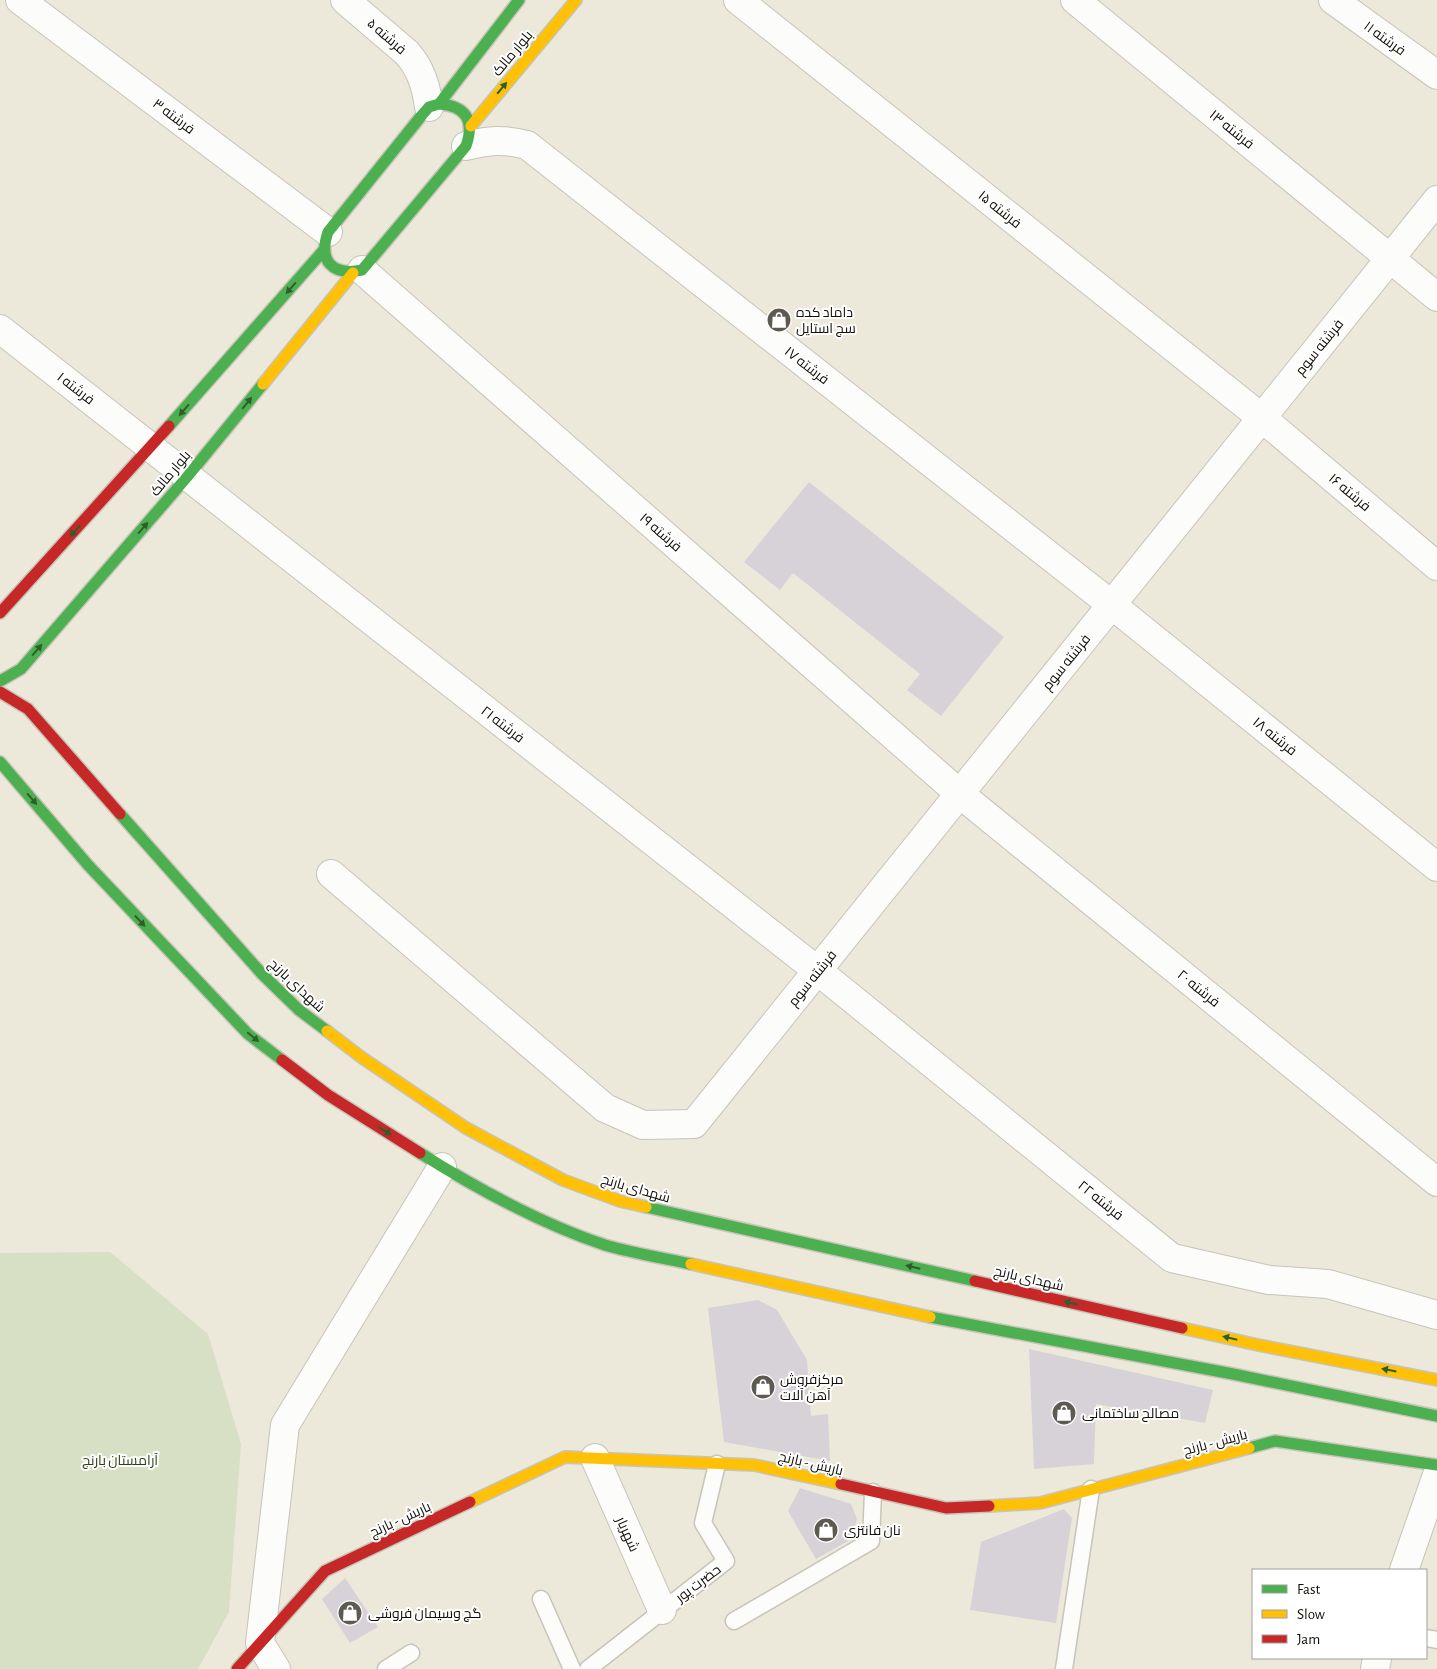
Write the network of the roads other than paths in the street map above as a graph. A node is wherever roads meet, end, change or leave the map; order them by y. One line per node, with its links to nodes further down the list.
1 (20, 0): 12 (street, فرشته ۳)
2 (345, 0): 9 (street, فرشته ۵)
3 (519, 0): 9 (main road, بلوار مالک)
4 (576, 0): 10 (main road, بلوار مالک, one-way to 4)
5 (738, 0): 17 (street, ۱۵ فرشته)
6 (1075, 0): 13 (street, ۱۳ فرشته)
7 (1332, 0): 8 (street, ۱۱ فرشته)
8 (1437, 75)
9 (434, 106): 10 (main road); 12 (main road, بلوار مالک)
10 (469, 136): 14 (main road, بلوار مالک); 21 (street, ۱۷ فرشته)
11 (1437, 200): 13 (street, فرشته سوم)
12 (326, 242): 14 (main road); 18 (main road, one-way to 18)
13 (1390, 259): 15 (street, ۱۳ فرشته); 17 (street, فرشته سوم)
14 (358, 271): 19 (main road, بلوار مالک, one-way to 14); 26 (street, ۱۹ فرشته)
15 (1437, 297)
16 (0, 329): 18 (street, فرشته ۱)
17 (1262, 418): 20 (street, ۱۶ فرشته); 21 (street, فرشته سوم)
18 (151, 447): 19 (street, فرشته ۱); 22 (main road, one-way to 22)
19 (187, 477): 23 (main road, بلوار مالک, one-way to 19); 29 (street, ۲۱ فرشته)
20 (1437, 566)
21 (1112, 605): 26 (street, فرشته سوم); 27 (street, ۱۸ فرشته)
22 (0, 613)
23 (0, 681)
24 (0, 692): 33 (main road, شهدای بارنج, one-way to 24)
25 (0, 762): 30 (main road, one-way to 30)
26 (960, 794): 29 (street, فرشته سوم); 31 (street, ۲۰ فرشته)
27 (1437, 868)
28 (331, 874): 29 (street, فرشته سوم)
29 (818, 970): 32 (street, ۲۲ فرشته)
30 (442, 1167): 34 (main road); 45 (street)
31 (1437, 1182)
32 (1437, 1315)
33 (1437, 1380)
34 (1437, 1416)
35 (595, 1458): 36 (main road, باریش - بارنج); 43 (street, شهریار); 45 (main road, باریش - بارنج)
36 (717, 1464): 40 (main road, باریش - بارنج); 43 (lane, حضرت پور)
37 (1437, 1465): 39 (main road, باریش - بارنج)
38 (1437, 1475): 41 (street)
39 (1091, 1489): 40 (main road, باریش - بارنج); 52 (lane)
40 (872, 1492): 44 (lane)
41 (1404, 1569)
42 (541, 1600): 50 (lane)
43 (662, 1610): 51 (lane, حضرت پور)
44 (734, 1621)
45 (260, 1643): 47 (main road, باریش - بارنج); 48 (street)
46 (411, 1653): 49 (lane)
47 (237, 1669)
48 (276, 1669)
49 (386, 1669)
50 (572, 1669)
51 (588, 1669)
52 (1064, 1669)

